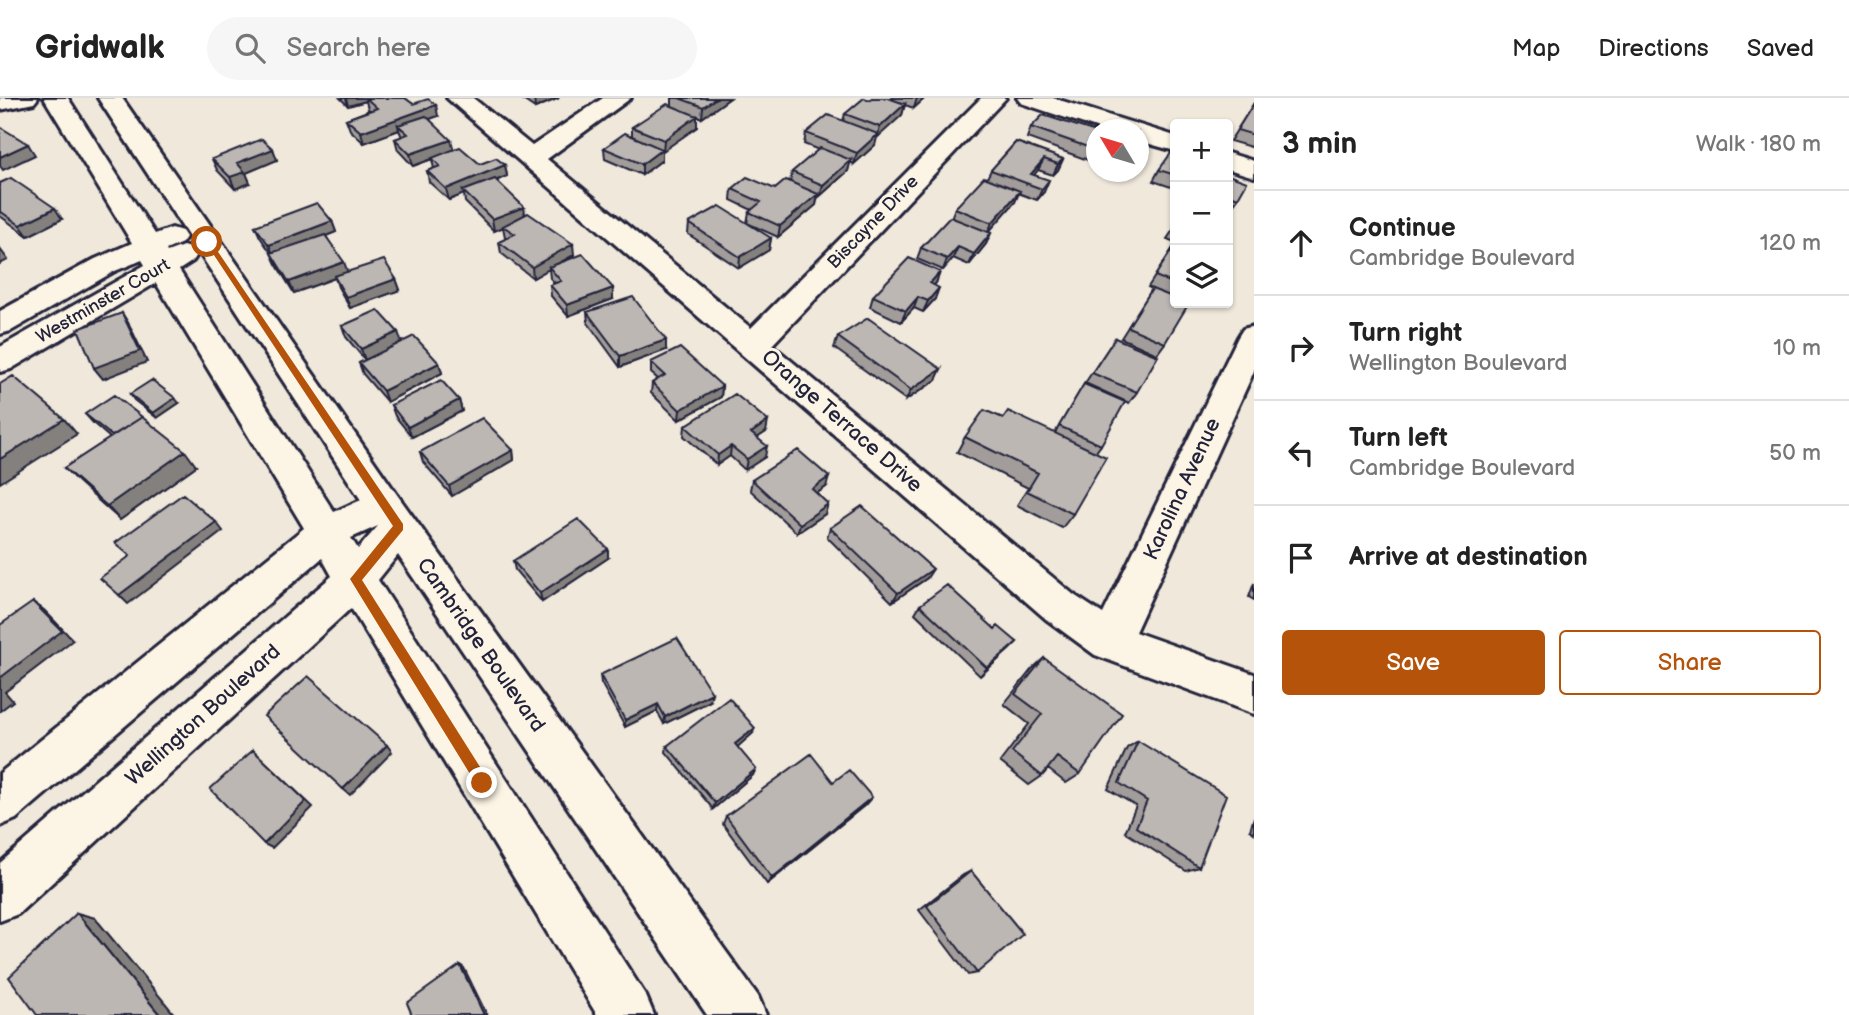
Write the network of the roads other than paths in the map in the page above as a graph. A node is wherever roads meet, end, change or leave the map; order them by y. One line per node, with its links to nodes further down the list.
1 (26, 98): 8 (street)
2 (56, 98): 16 (street)
3 (110, 98): 15 (street, Cambridge Boulevard)
4 (460, 98): 12 (street, Orange Terrace Drive)
5 (619, 98): 12 (street)
6 (993, 98): 19 (street, Biscayne Drive)
7 (1029, 98): 9 (street)
8 (0, 103)
9 (1094, 119)
10 (1149, 136): 11 (street)
11 (1170, 142)
12 (530, 159): 19 (street, Orange Terrace Drive)
13 (1233, 163): 14 (street)
14 (1254, 169)
15 (202, 234): 16 (street, Westminster Court); 21 (street, Cambridge Boulevard)
16 (155, 256): 17 (street, Westminster Court); 20 (street, Westminster Court); 22 (street)
17 (0, 324)
18 (1254, 337): 24 (street, Karolina Avenue)
19 (753, 345): 24 (street, Orange Terrace Drive)
20 (0, 361)
21 (392, 516): 22 (street); 23 (street, Wellington Boulevard); 29 (street, Cambridge Boulevard)
22 (326, 532): 23 (street); 26 (street)
23 (356, 579): 27 (street, Wellington Boulevard); 28 (street)
24 (1110, 642): 25 (street, Orange Terrace Drive)
25 (1254, 694)
26 (0, 803)
27 (0, 896)
28 (627, 1015)
29 (739, 1015)

